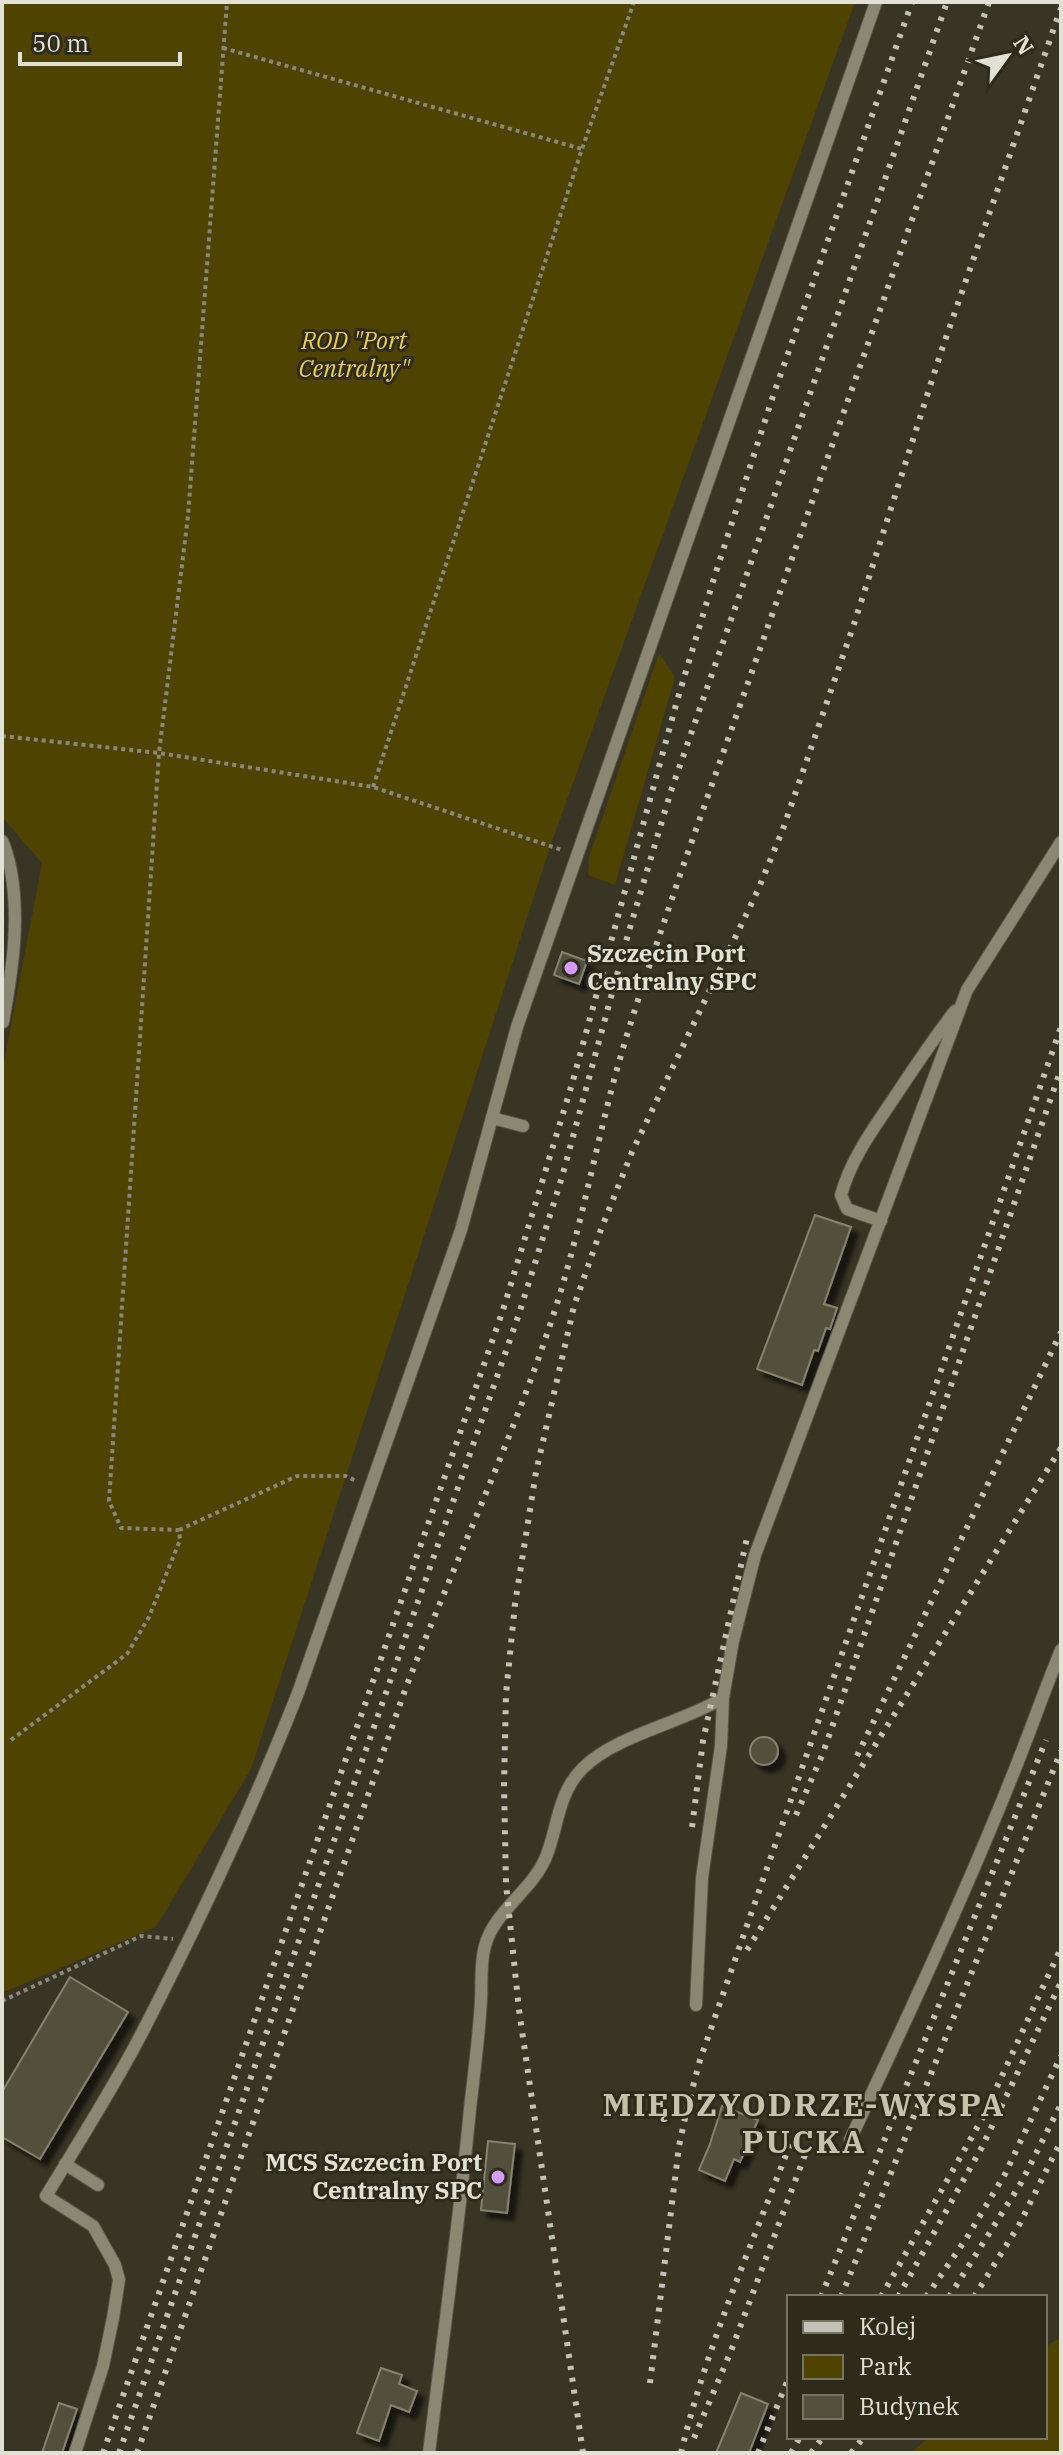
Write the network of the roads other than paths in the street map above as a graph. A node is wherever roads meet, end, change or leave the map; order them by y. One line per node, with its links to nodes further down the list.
1 (876, 2): 6 (lane)
2 (2, 841): 5 (lane)
3 (1061, 842): 4 (lane)
4 (963, 1002): 8 (lane); 8 (lane)
5 (3, 1022)
6 (492, 1118): 7 (lane); 13 (lane)
7 (523, 1126)
8 (881, 1221): 10 (lane)
9 (1061, 1650): 12 (lane)
10 (723, 1698): 11 (lane); 16 (lane)
11 (696, 2005)
12 (850, 2140)
13 (65, 2164): 14 (lane); 15 (lane)
14 (98, 2185)
15 (75, 2453)
16 (429, 2453)

